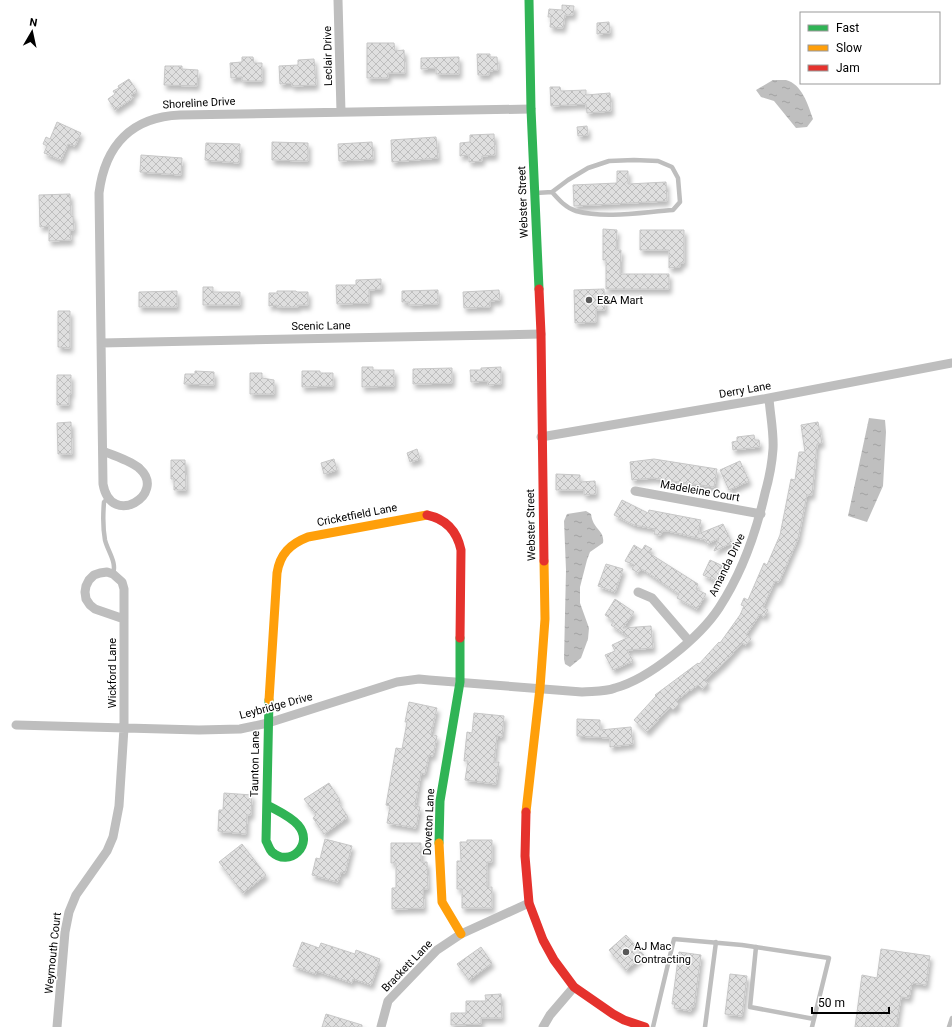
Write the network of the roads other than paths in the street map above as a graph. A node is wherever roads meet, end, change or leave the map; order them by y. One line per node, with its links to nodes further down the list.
1 (338, 0): 4 (street, Leclair Drive)
2 (529, 0): 3 (main road, Webster Street)
3 (531, 109): 4 (street, Shoreline Drive); 6 (main road, Webster Street)
4 (341, 112): 8 (street, Shoreline Drive)
5 (552, 192): 5 (lane); 6 (lane)
6 (535, 193): 7 (main road, Webster Street)
7 (541, 334): 8 (street, Scenic Lane); 11 (main road, Webster Street)
8 (101, 343): 12 (street, Shoreline Drive)
9 (952, 363): 10 (street, Derry Lane)
10 (769, 398): 11 (street, Derry Lane); 15 (street, Amanda Drive)
11 (541, 437): 21 (main road, Webster Street)
12 (103, 451): 14 (street, Shoreline Drive); 14 (street)
13 (635, 491): 15 (street, Madeleine Court)
14 (108, 498): 16 (lane)
15 (760, 514): 19 (street, Amanda Drive)
16 (113, 574): 18 (street, Wickford Lane); 18 (street)
17 (638, 592): 19 (street)
18 (124, 619): 24 (street, Wickford Lane)
19 (689, 641): 21 (street, Amanda Drive)
20 (460, 682): 21 (street, Leybridge Drive); 22 (street, Leybridge Drive); 22 (main road, Cricketfield Lane); 27 (main road, Doveton Lane)
21 (540, 688): 26 (main road, Webster Street)
22 (268, 723): 24 (street, Leybridge Drive); 25 (main road, Taunton Lane)
23 (16, 725): 24 (street, Leybridge Drive)
24 (124, 728): 33 (street, Weymouth Court)
25 (267, 805): 25 (main road, Taunton Lane)
26 (530, 903): 27 (street, Brackett Lane); 30 (main road, Webster Street)
27 (461, 934): 34 (street, Brackett Lane)
28 (716, 942): 29 (lane); 37 (lane); 38 (lane)
29 (756, 947): 32 (lane); 32 (lane)
30 (574, 987): 35 (street); 36 (main road, Webster Street)
31 (952, 1018): 40 (lane)
32 (814, 1019): 39 (lane)
33 (57, 1027)
34 (381, 1027)
35 (543, 1027)
36 (645, 1027)
37 (653, 1027)
38 (705, 1027)
39 (812, 1027)
40 (949, 1027)

